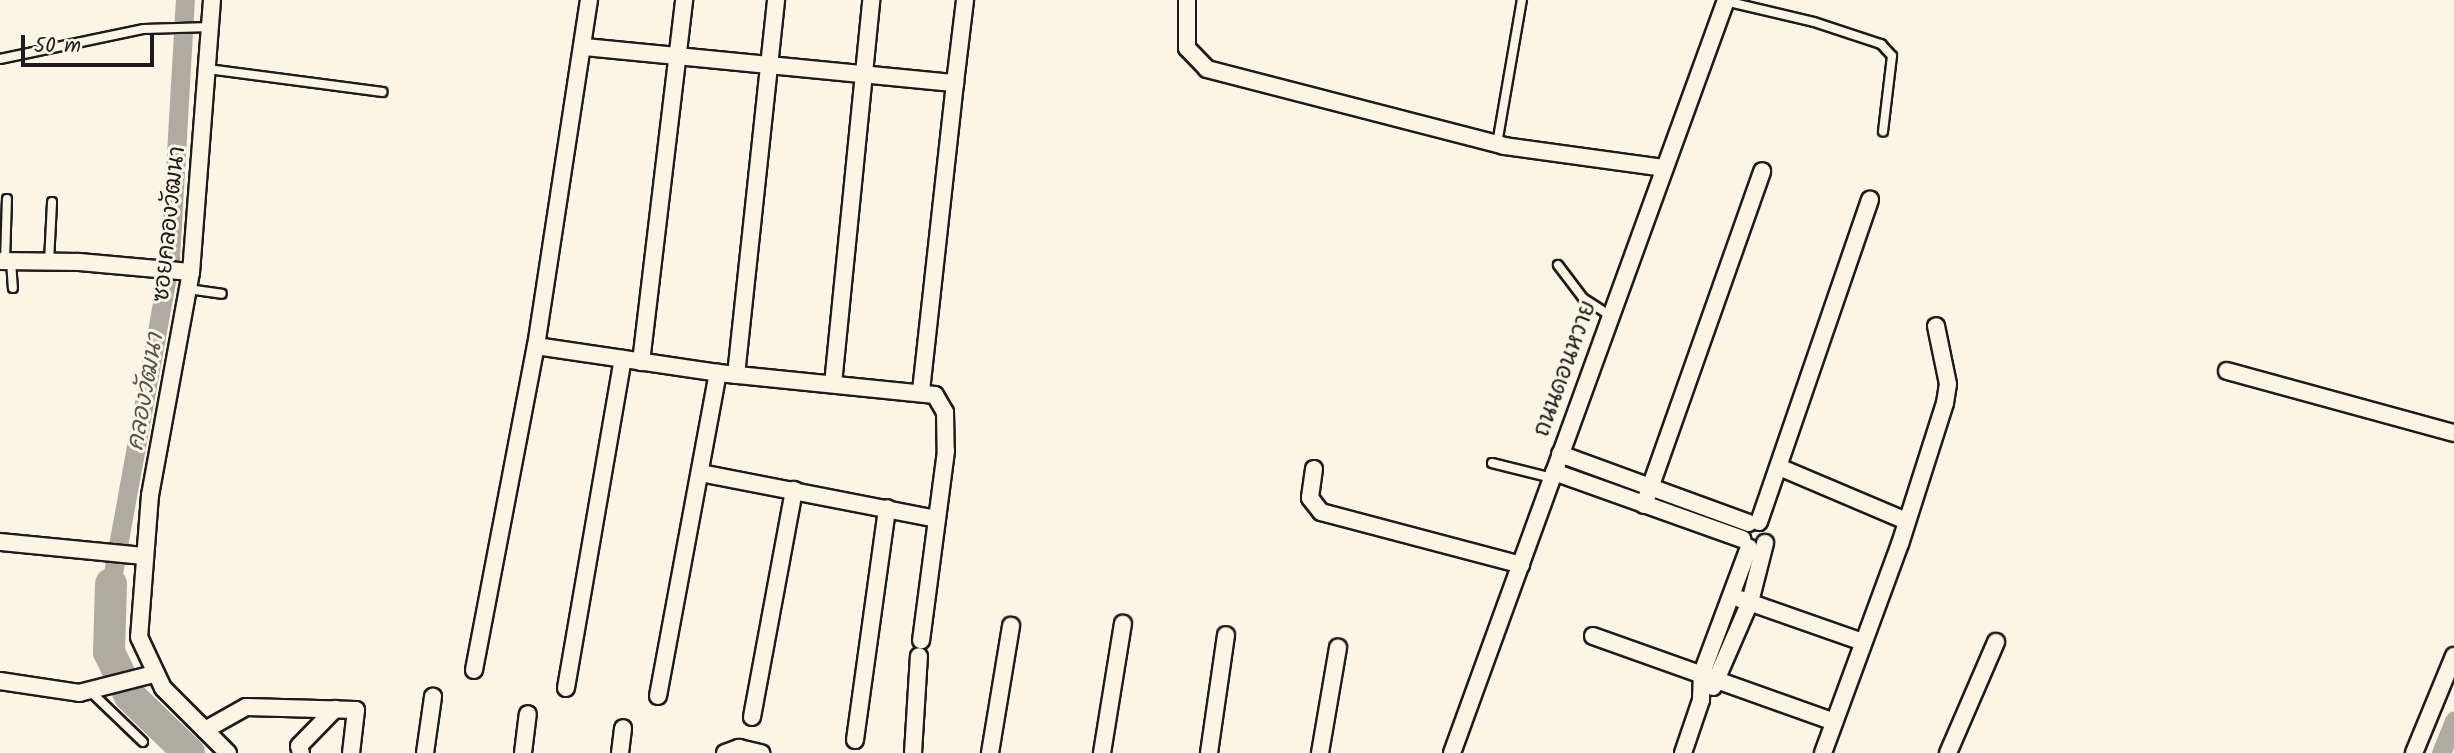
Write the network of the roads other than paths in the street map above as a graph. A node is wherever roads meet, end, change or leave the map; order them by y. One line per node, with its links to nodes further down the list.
1 (212, 0): 11 (street, ซอยคลองวัฒนา)
2 (589, 0): 12 (street)
3 (684, 0): 13 (street)
4 (776, 0): 15 (street)
5 (872, 0): 17 (street)
6 (965, 0): 18 (street)
7 (1187, 0): 21 (street)
8 (1522, 0): 21 (lane)
9 (1726, 0): 10 (lane); 22 (street, ถนนดอนหวาย)
10 (1762, 5): 20 (lane)
11 (204, 26): 14 (lane); 16 (street, ซอยคลองวัฒนา)
12 (585, 47): 13 (street); 35 (street)
13 (678, 55): 15 (street); 37 (street)
14 (0, 60)
15 (771, 66): 17 (street); 40 (street)
16 (208, 69): 19 (lane); 30 (street, ซอยคลองวัฒนา)
17 (863, 74): 18 (street); 41 (street)
18 (955, 83): 42 (street)
19 (382, 92)
20 (1883, 131)
21 (1497, 144): 22 (street)
22 (1664, 168): 33 (street, ถนนดอนหวาย)
23 (1762, 171): 50 (street)
24 (7, 199): 27 (lane)
25 (1870, 200): 46 (street)
26 (52, 202): 28 (lane)
27 (6, 261): 28 (street); 31 (lane)
28 (49, 262): 30 (street)
29 (1559, 265): 33 (lane)
30 (186, 277): 32 (lane); 59 (street, ซอยคลองวัฒนา)
31 (13, 288)
32 (222, 294)
33 (1609, 315): 44 (street, ถนนดอนหวาย)
34 (1936, 326): 55 (street)
35 (536, 346): 36 (street); 71 (street)
36 (622, 359): 37 (street); 76 (street)
37 (640, 362): 39 (street)
38 (2227, 371): 43 (street)
39 (718, 373): 40 (street); 48 (street)
40 (736, 374): 41 (street)
41 (832, 384): 42 (street)
42 (921, 391): 54 (street)
43 (2454, 433)
44 (1560, 454): 49 (street, ถนนดอนหวาย); 50 (street)
45 (1492, 463): 49 (lane)
46 (1779, 467): 55 (street); 56 (street)
47 (1314, 469): 60 (street)
48 (700, 473): 51 (street); 78 (street)
49 (1553, 475): 52 (street); 60 (street, ถนนดอนหวาย)
50 (1651, 487): 52 (street); 56 (street)
51 (794, 490): 53 (street); 83 (street)
52 (1644, 505): 58 (street)
53 (887, 509): 54 (street); 87 (street)
54 (937, 519): 97 (street)
55 (1906, 521): 67 (street)
56 (1754, 522): 58 (street); 58 (street)
57 (0, 542): 59 (street)
58 (1752, 543): 61 (street); 62 (street)
59 (137, 555): 73 (street, ซอยคลองวัฒนา)
60 (1521, 565): 102 (street, ถนนดอนหวาย)
61 (1732, 596): 62 (street); 72 (street)
62 (1750, 602): 67 (street); 74 (street)
63 (1123, 624): 99 (street)
64 (1011, 626): 98 (street)
65 (1226, 635): 100 (street)
66 (1593, 636): 72 (street)
67 (1863, 642): 84 (street)
68 (1996, 642): 105 (street)
69 (1338, 648): 101 (street)
70 (2454, 656): 106 (street)
71 (474, 670)
72 (1702, 673): 74 (street); 80 (street)
73 (148, 675): 77 (street); 86 (street, ซอยคลองวัฒนา)
74 (1719, 679): 80 (street); 84 (street)
75 (0, 681): 77 (street)
76 (566, 688)
77 (91, 692): 88 (lane)
78 (658, 696)
79 (433, 697): 92 (street)
80 (1701, 700): 103 (street)
81 (335, 709): 86 (street); 90 (street); 91 (street)
82 (528, 715): 93 (street)
83 (752, 718)
84 (1834, 722): 104 (street)
85 (623, 728): 94 (street)
86 (205, 730): 89 (street, ซอยคลองวัฒนา)
87 (855, 740)
88 (143, 743)
89 (228, 753)
90 (300, 753)
91 (351, 753)
92 (425, 753)
93 (523, 753)
94 (620, 753)
95 (725, 753): 96 (street)
96 (761, 753)
97 (913, 753)
98 (990, 753)
99 (1102, 753)
100 (1209, 753)
101 (1320, 753)
102 (1452, 753)
103 (1683, 753)
104 (1823, 753)
105 (1948, 753)
106 (2414, 753)

